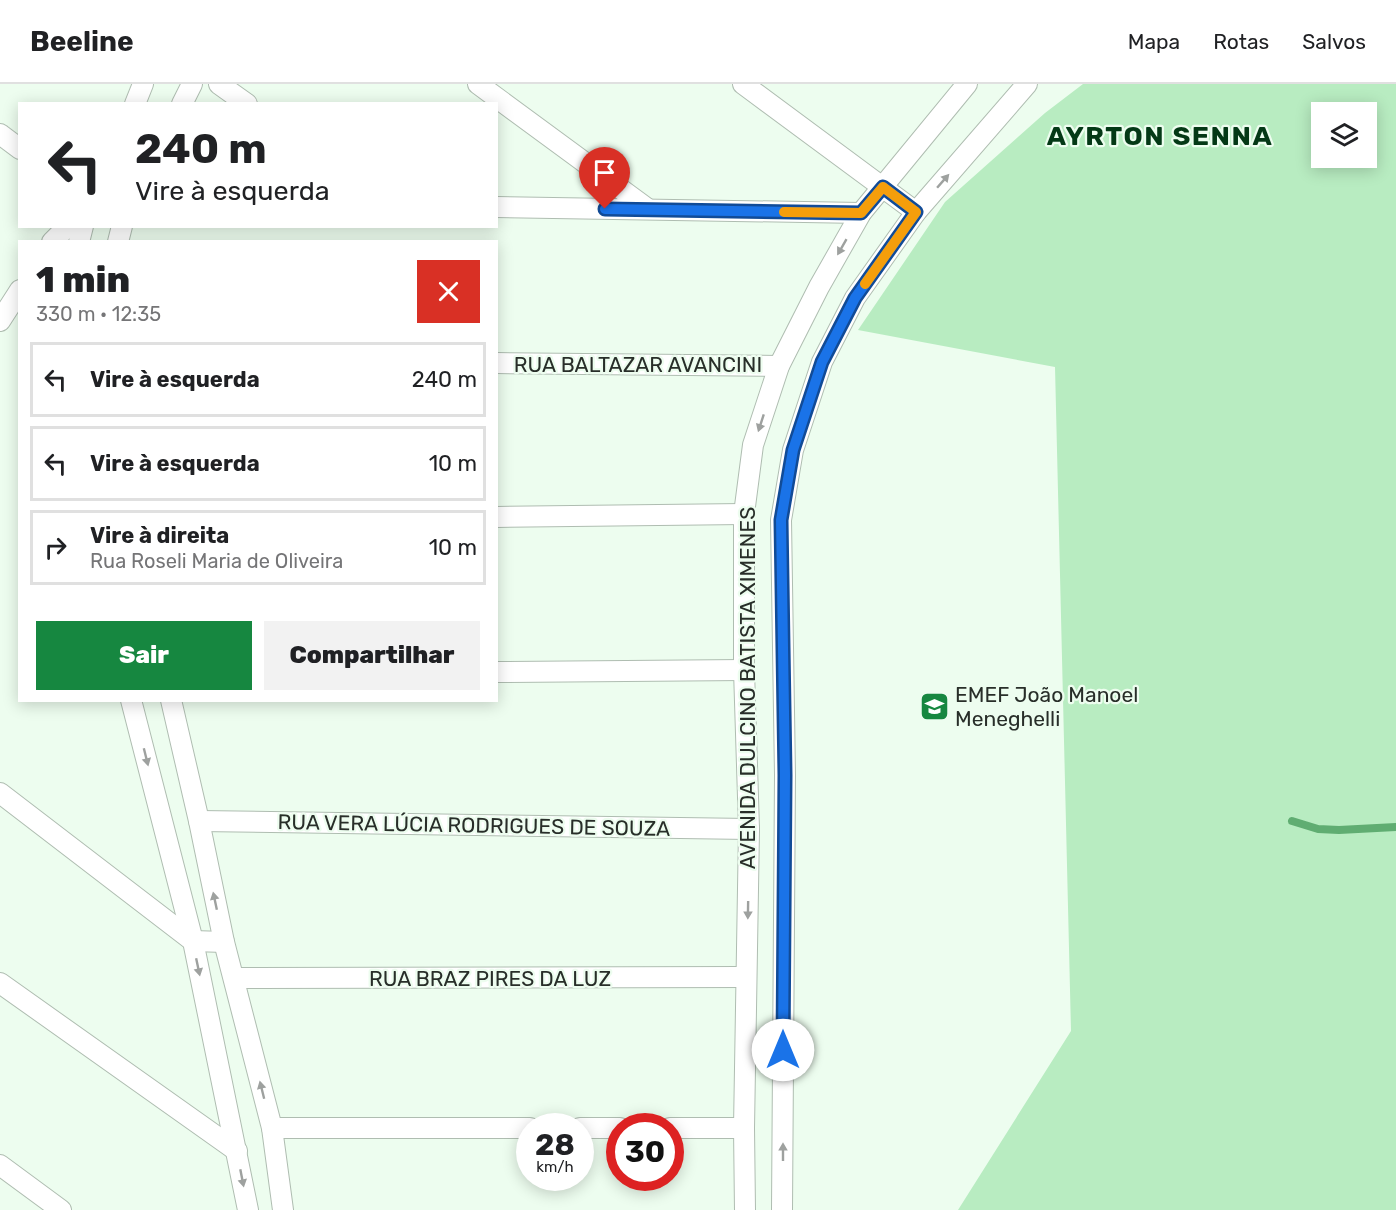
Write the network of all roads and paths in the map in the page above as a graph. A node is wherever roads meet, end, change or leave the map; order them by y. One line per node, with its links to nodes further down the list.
1 (143, 84): 8 (street)
2 (192, 84): 9 (street)
3 (219, 84): 10 (street)
4 (478, 84): 15 (street)
5 (743, 84): 13 (street)
6 (967, 84): 13 (street, AVENIDA DULCINO BATISTA XIMENES)
7 (1026, 84): 16 (street, AVENIDA DULCINO BATISTA XIMENES, one-way to 7)
8 (136, 102)
9 (183, 102)
10 (244, 102)
11 (0, 134): 12 (street)
12 (18, 147)
13 (883, 187): 16 (street); 17 (street, AVENIDA DULCINO BATISTA XIMENES)
14 (498, 207): 15 (street)
15 (648, 209): 17 (street)
16 (916, 212): 48 (street, AVENIDA DULCINO BATISTA XIMENES, one-way to 16)
17 (861, 213): 23 (street, AVENIDA DULCINO BATISTA XIMENES, one-way to 23)
18 (66, 228): 19 (street)
19 (54, 240)
20 (18, 294): 21 (street)
21 (0, 321)
22 (498, 363): 23 (street, RUA BALTAZAR AVANCINI)
23 (779, 366): 24 (street, AVENIDA DULCINO BATISTA XIMENES, one-way to 24)
24 (744, 514): 25 (street); 26 (street, AVENIDA DULCINO BATISTA XIMENES)
25 (498, 518)
26 (744, 670): 27 (street); 32 (street, AVENIDA DULCINO BATISTA XIMENES)
27 (498, 672)
28 (132, 702): 33 (street, one-way to 33)
29 (171, 702): 31 (street)
30 (0, 793): 33 (street)
31 (199, 821): 32 (street, RUA VERA LÚCIA RODRIGUES DE SOUZA); 34 (street, one-way to 31)
32 (749, 829): 35 (street, AVENIDA DULCINO BATISTA XIMENES, one-way to 35)
33 (193, 941): 34 (street); 42 (street, one-way to 42)
34 (224, 942): 36 (street)
35 (746, 977): 36 (street, RUA BRAZ PIRES DA LUZ); 41 (street, AVENIDA DULCINO BATISTA XIMENES)
36 (234, 978): 38 (street, one-way to 36)
37 (0, 983): 42 (street)
38 (272, 1128): 39 (street); 46 (street)
39 (516, 1128)
40 (684, 1128): 41 (street)
41 (744, 1128): 47 (street, AVENIDA DULCINO BATISTA XIMENES)
42 (237, 1151): 45 (street, one-way to 45)
43 (0, 1165): 44 (street)
44 (61, 1210)
45 (248, 1210)
46 (283, 1210)
47 (745, 1210)
48 (782, 1210)

